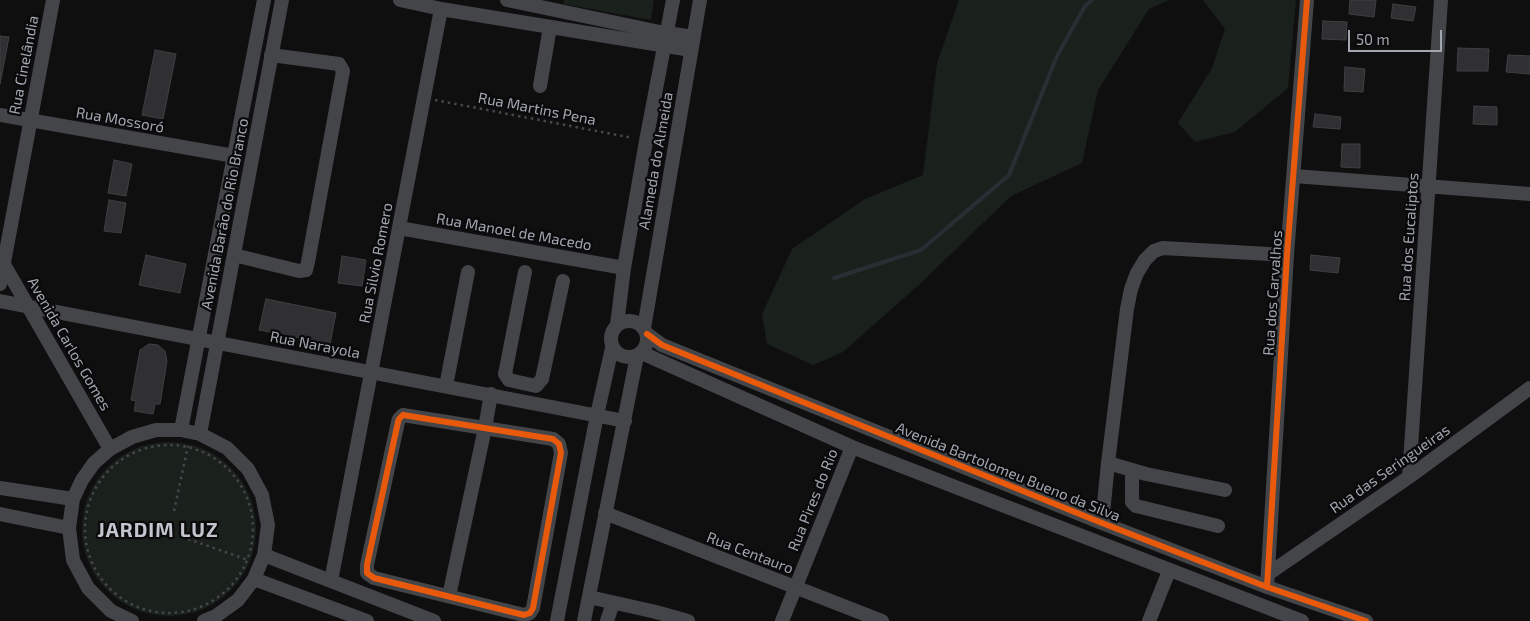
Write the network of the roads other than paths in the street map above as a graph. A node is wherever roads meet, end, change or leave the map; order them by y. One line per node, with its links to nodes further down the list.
1 (53, 0): 17 (street, Rua Cinelândia)
2 (264, 0): 18 (street, Avenida Barão do Rio Branco)
3 (282, 0): 14 (street, Avenida Barão do Rio Branco)
4 (400, 0): 10 (street)
5 (506, 0): 12 (street)
6 (673, 0): 12 (street, Alameda do Almeida)
7 (700, 0): 13 (street, Alameda do Almeida)
8 (1307, 0): 19 (street, Rua dos Carvalhos)
9 (1441, 0): 20 (street, Rua dos Eucaliptos)
10 (441, 10): 11 (street); 22 (street, Rua Silvio Romero)
11 (550, 27): 12 (street); 15 (street)
12 (666, 39): 13 (street); 26 (street, Alameda do Almeida)
13 (692, 43): 34 (street, Alameda do Almeida)
14 (271, 55): 23 (street, Avenida Barão do Rio Branco); 23 (street)
15 (540, 86)
16 (0, 115): 17 (street, Rua Mossoró)
17 (30, 121): 18 (street, Rua Mossoró); 25 (street, Rua Cinelândia)
18 (234, 156): 35 (street, Avenida Barão do Rio Branco)
19 (1294, 176): 20 (street); 24 (street, Rua dos Carvalhos)
20 (1428, 186): 21 (street); 54 (street, Rua dos Eucaliptos)
21 (1530, 194)
22 (399, 228): 26 (street, Rua Manoel de Macedo); 39 (street, Rua Silvio Romero)
23 (234, 255): 36 (street, Avenida Barão do Rio Branco)
24 (1287, 255): 52 (street); 67 (street, Rua dos Carvalhos)
25 (2, 260): 30 (street, Rua Cinelândia); 32 (street, Avenida Carlos Gomes)
26 (624, 268): 33 (street, Alameda do Almeida)
27 (468, 272): 41 (street)
28 (525, 272): 40 (street)
29 (563, 281): 40 (street)
30 (0, 284)
31 (0, 301): 32 (street, Rua Narayola)
32 (29, 306): 35 (street, Rua Narayola); 51 (street, Avenida Carlos Gomes)
33 (617, 325): 34 (street); 37 (street)
34 (646, 331): 38 (street); 60 (street, Avenida Bartolomeu Bueno da Silva)
35 (198, 340): 36 (street, Rua Narayola); 48 (street, Avenida Barão do Rio Branco)
36 (217, 343): 39 (street, Rua Narayola); 49 (street, Avenida Barão do Rio Branco)
37 (612, 348): 38 (street); 45 (street)
38 (639, 355): 46 (street); 50 (street)
39 (371, 372): 41 (street, Rua Narayola); 66 (street, Rua Silvio Romero)
40 (522, 383): 44 (street)
41 (446, 386): 43 (street, Rua Narayola)
42 (1530, 388): 54 (street, Rua das Seringueiras)
43 (491, 394): 44 (street, Rua Narayola); 47 (street)
44 (519, 400): 45 (street, Rua Narayola)
45 (597, 415): 46 (street, Rua Narayola); 76 (street)
46 (625, 421): 58 (street)
47 (485, 428): 69 (street); 69 (street); 69 (street)
48 (181, 430): 49 (street); 51 (street)
49 (200, 434): 63 (street)
50 (852, 447): 64 (street); 68 (street, Rua Pires do Rio)
51 (110, 449): 57 (street)
52 (1108, 463): 53 (street); 60 (street)
53 (1132, 470): 56 (street); 61 (street)
54 (1410, 477): 67 (street, Rua das Seringueiras)
55 (0, 488): 57 (street)
56 (1225, 490)
57 (73, 499): 62 (street)
58 (605, 513): 68 (street, Rua Centauro); 70 (street)
59 (0, 514): 62 (street)
60 (1102, 523): 67 (street, Avenida Bartolomeu Bueno da Silva)
61 (1218, 526)
62 (69, 528): 72 (street)
63 (264, 555): 65 (street); 66 (street)
64 (1169, 571): 82 (street); 83 (street)
65 (254, 579): 73 (street); 74 (street)
66 (331, 581): 75 (street)
67 (1267, 581): 84 (street, Avenida Bartolomeu Bueno da Silva)
68 (795, 588): 80 (street, Rua Pires do Rio); 81 (street, Rua Centauro)
69 (449, 596)
70 (589, 597): 71 (street); 77 (street)
71 (613, 602): 78 (street); 79 (street)
72 (132, 621)
73 (204, 621)
74 (367, 621)
75 (434, 621)
76 (557, 621)
77 (584, 621)
78 (606, 621)
79 (688, 621)
80 (782, 621)
81 (882, 621)
82 (1149, 621)
83 (1302, 621)
84 (1366, 621)

